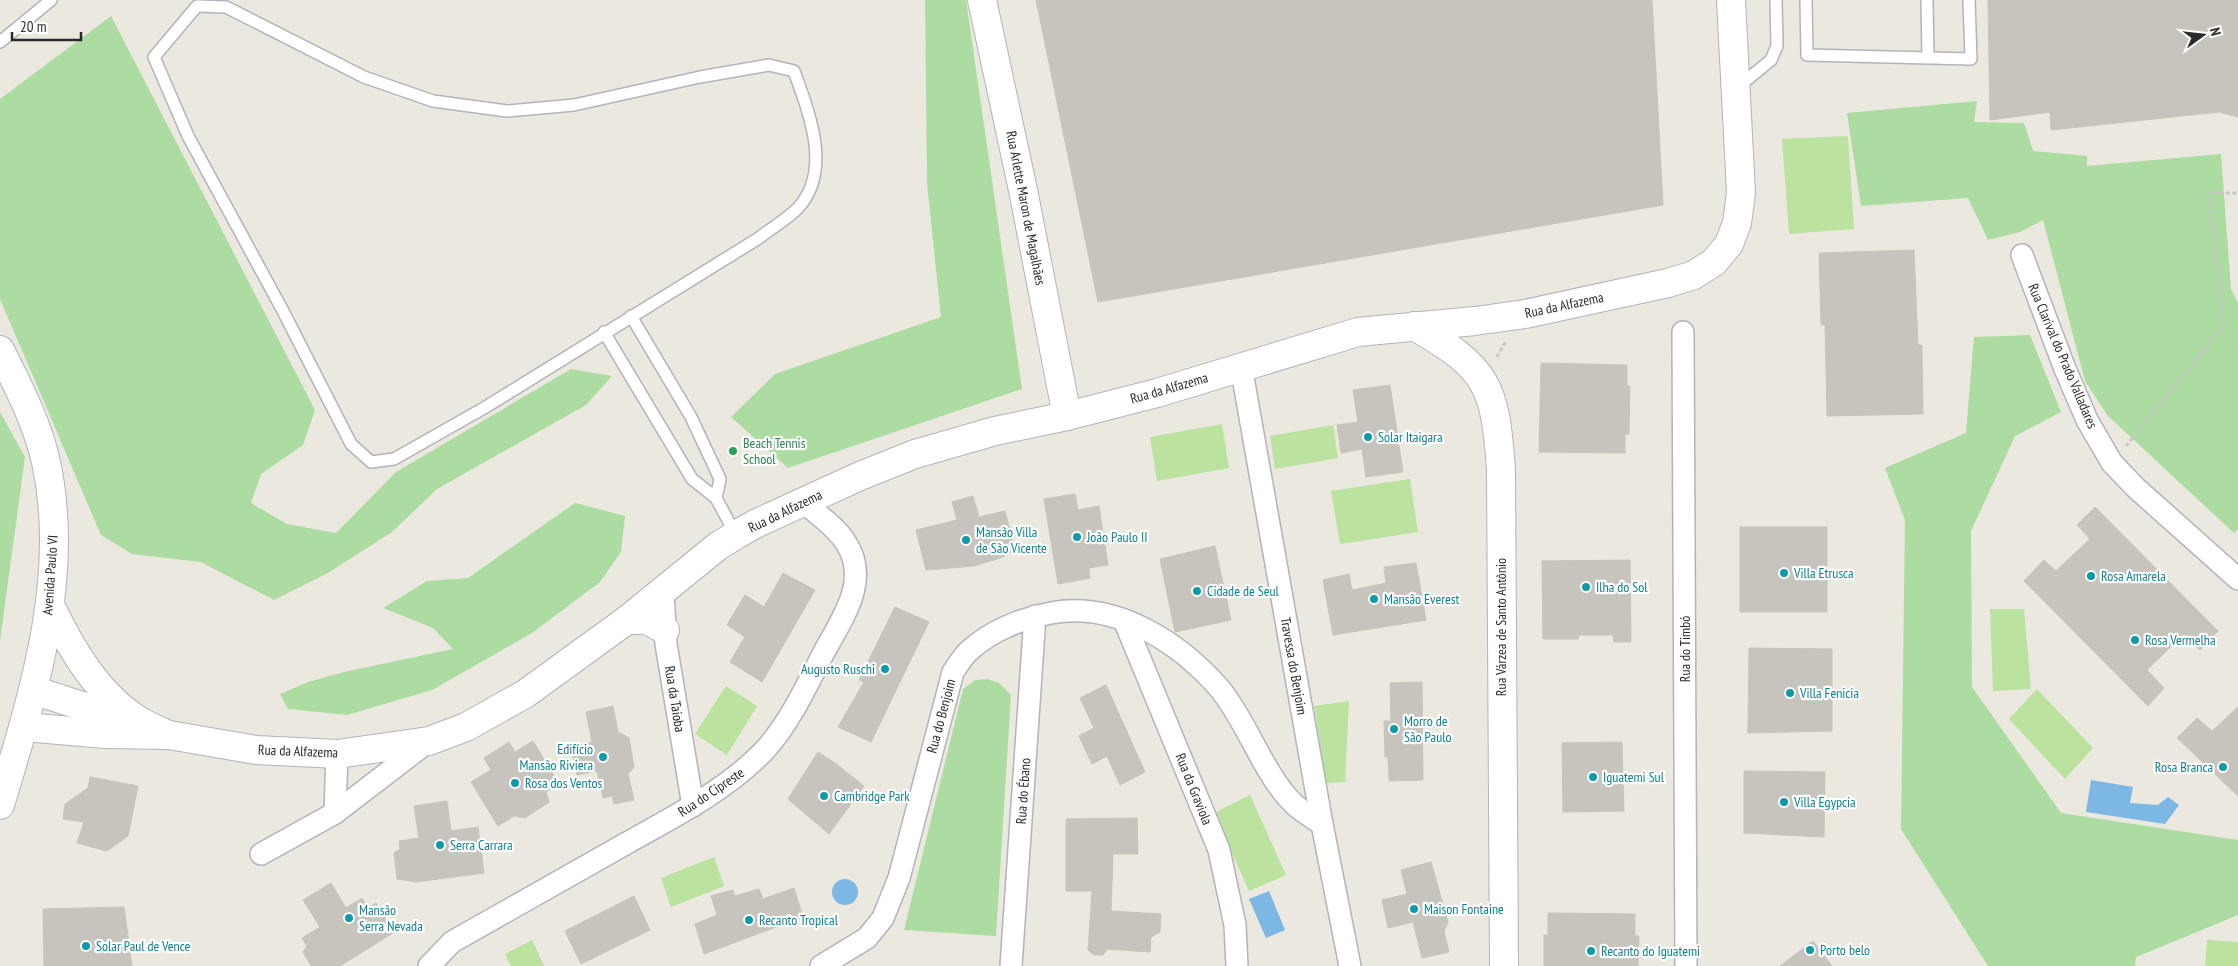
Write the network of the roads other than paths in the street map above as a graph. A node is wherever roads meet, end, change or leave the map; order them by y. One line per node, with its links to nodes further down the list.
1 (51, 0): 8 (lane)
2 (982, 0): 18 (street, Rua Arlette Maron de Magalhães)
3 (1730, 0): 10 (street, Rua da Alfazema)
4 (1776, 0): 10 (lane)
5 (1806, 0): 9 (lane)
6 (1927, 0): 9 (lane)
7 (1969, 0): 9 (lane)
8 (0, 42)
9 (1928, 57)
10 (1736, 89): 13 (street, Rua da Alfazema)
11 (2022, 255): 22 (street, Rua Clarival do Prado Valladares)
12 (631, 316): 14 (lane); 14 (lane); 19 (lane)
13 (1414, 326): 17 (street, Rua da Alfazema); 44 (street, Rua Várzea de Santo Antônio)
14 (604, 332): 19 (lane)
15 (1683, 332): 45 (street, Rua do Timbó)
16 (0, 350): 24 (street, Avenida Paulo VI)
17 (1241, 366): 18 (street, Rua da Alfazema); 37 (street, Travessa do Benjoim)
18 (1067, 416): 20 (street, Rua da Alfazema)
19 (716, 498): 21 (lane)
20 (803, 501): 21 (street, Rua da Alfazema); 35 (street, Rua do Cipreste)
21 (736, 535): 23 (street, Rua da Alfazema)
22 (2238, 579)
23 (662, 591): 26 (street, Rua da Alfazema); 28 (street, Rua da Taioba)
24 (50, 605): 29 (street, Avenida Paulo VI); 31 (street)
25 (1035, 616): 27 (street, Rua do Benjoim); 40 (street, Rua do Benjoim); 41 (street, Rua do Ébano)
26 (627, 620): 28 (street); 32 (street, Rua da Alfazema)
27 (1124, 620): 37 (street, Rua do Benjoim); 42 (street, Rua da Graviola)
28 (665, 630): 35 (street, Rua da Taioba)
29 (34, 690): 30 (street, Avenida Paulo VI); 31 (street, Rua da Alfazema)
30 (24, 727): 31 (street, Rua da Alfazema); 34 (street, Avenida Paulo VI)
31 (168, 735): 33 (street, Rua da Alfazema)
32 (429, 742): 33 (street, Rua da Alfazema); 36 (street, Rua da Alfazema)
33 (337, 754): 36 (street)
34 (0, 805)
35 (692, 806): 39 (street, Rua do Cipreste)
36 (335, 813): 38 (street, Rua da Alfazema)
37 (1322, 824): 43 (street, Travessa do Benjoim)
38 (261, 854)
39 (429, 966)
40 (821, 966)
41 (1011, 966)
42 (1237, 966)
43 (1350, 966)
44 (1504, 966)
45 (1686, 966)

